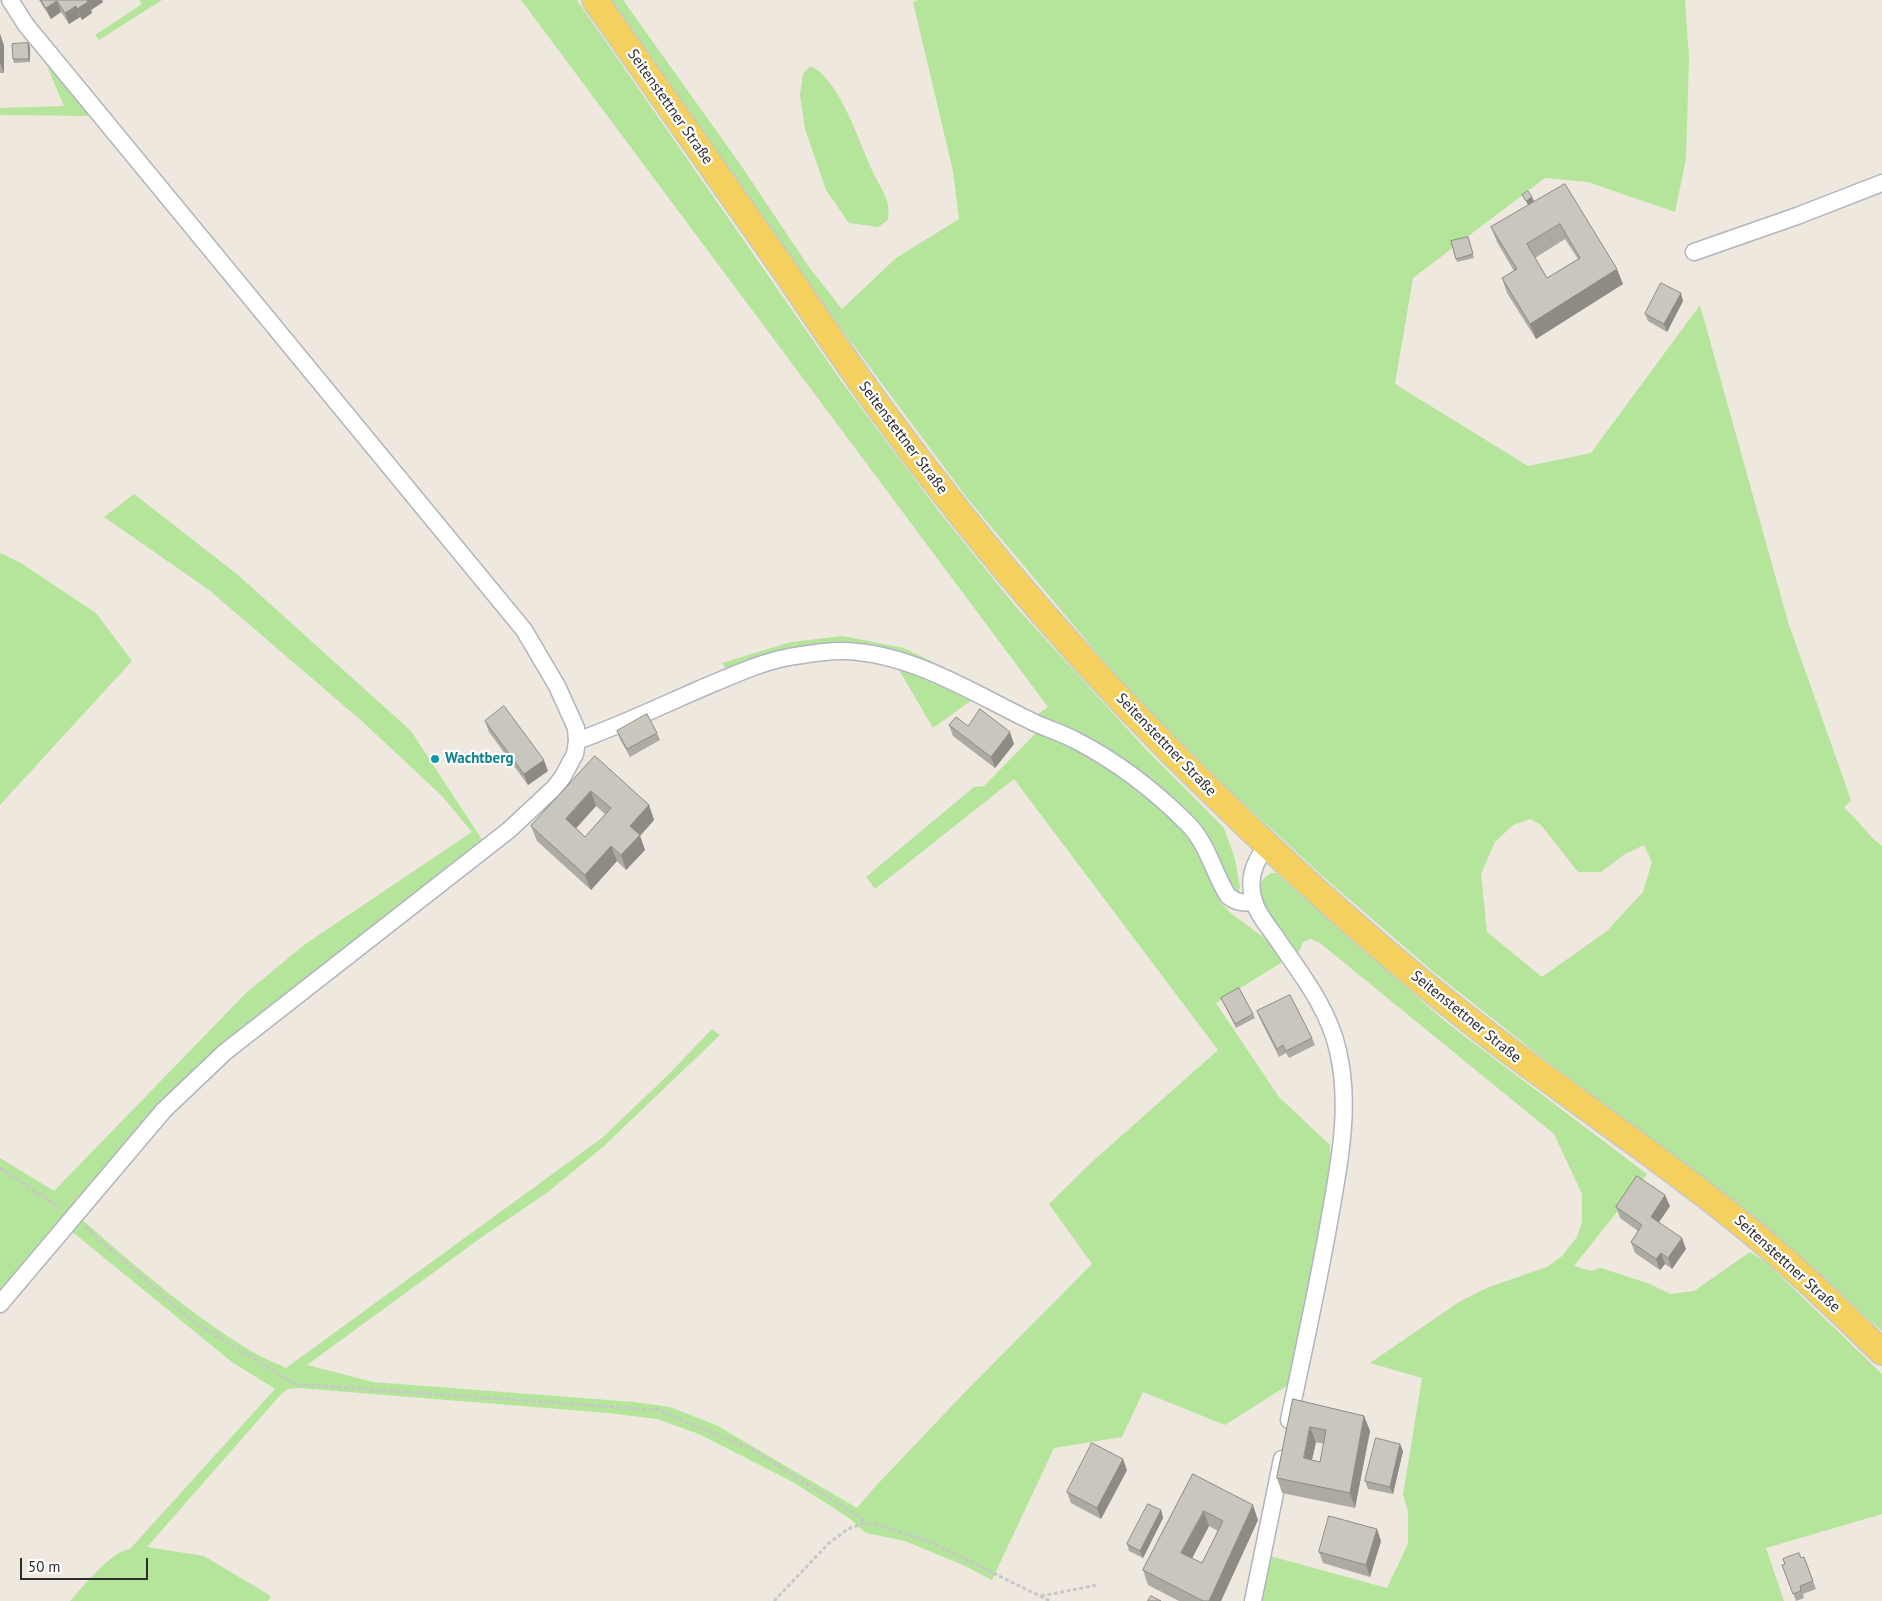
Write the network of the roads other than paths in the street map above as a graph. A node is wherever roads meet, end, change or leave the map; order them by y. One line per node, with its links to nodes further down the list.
1 (10, 0): 5 (street)
2 (595, 0): 6 (main road, Seitenstettner Straße)
3 (1882, 183): 4 (street)
4 (1694, 252)
5 (577, 741): 7 (street); 8 (street)
6 (1268, 845): 7 (street); 9 (main road, Seitenstettner Straße)
7 (1254, 902): 10 (street)
8 (0, 1304)
9 (1882, 1352)
10 (1253, 1601)

